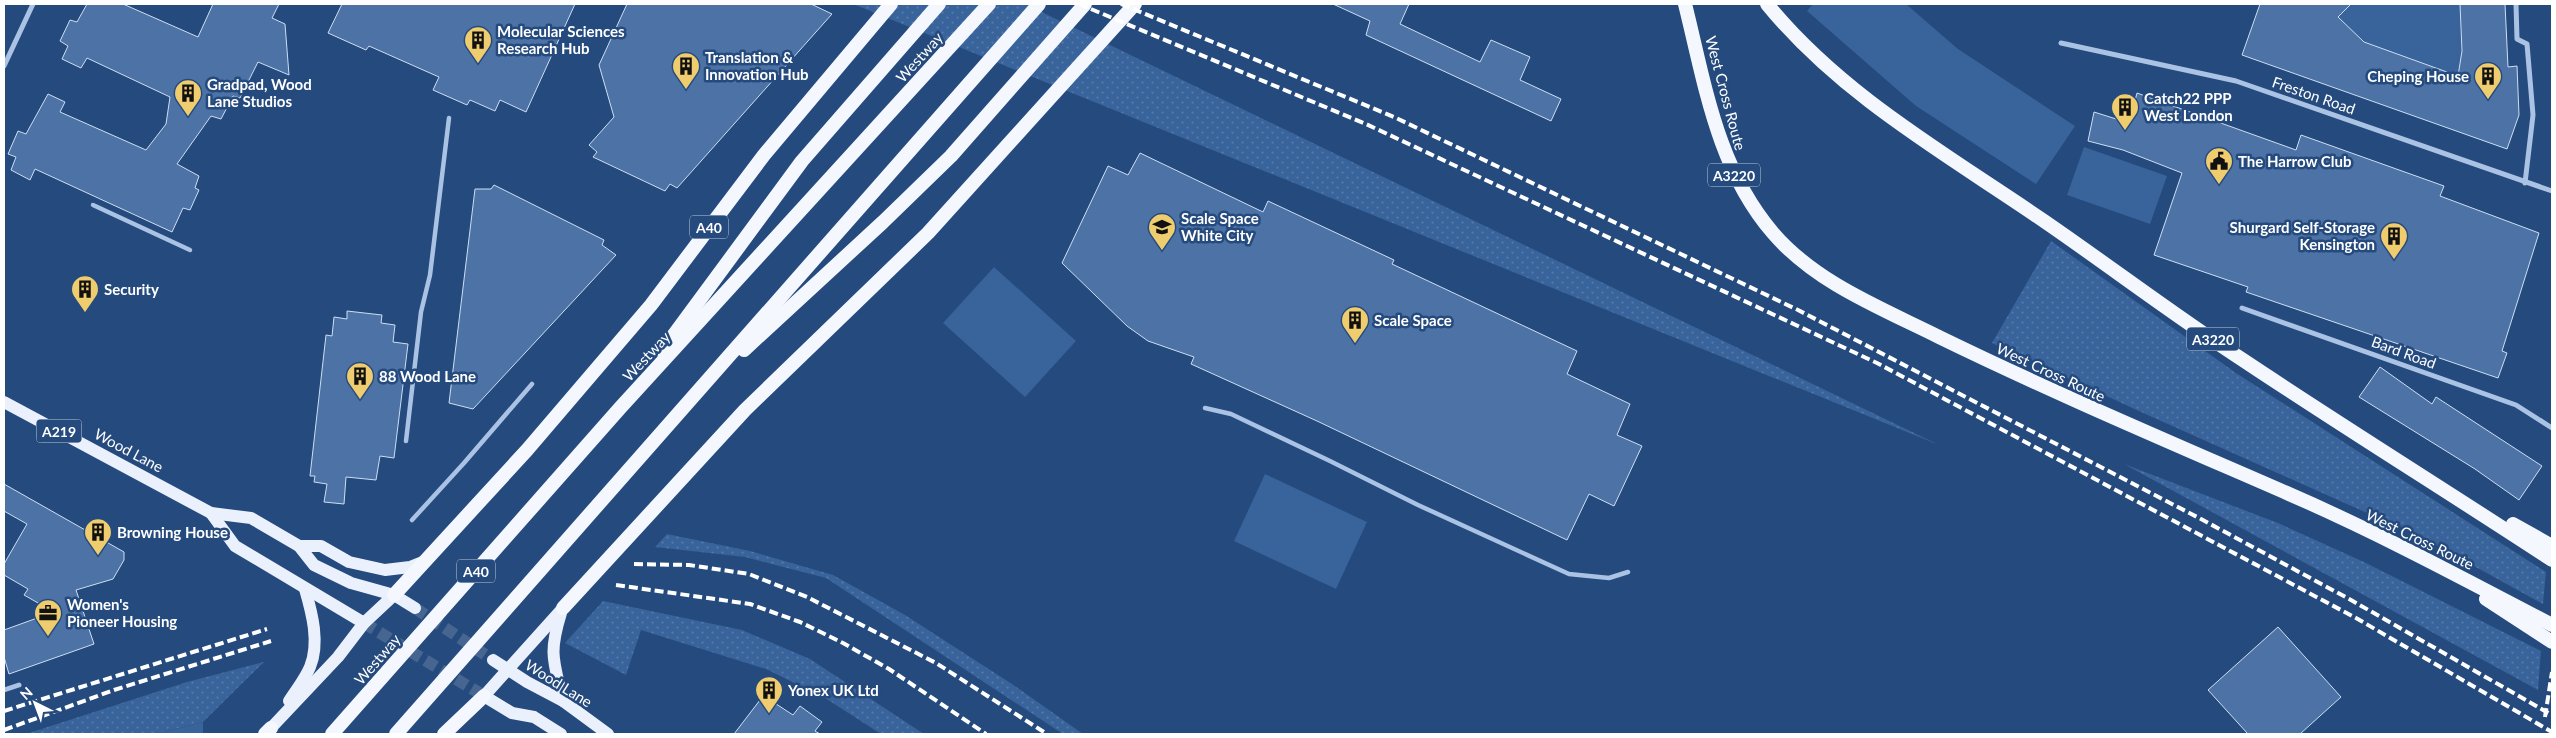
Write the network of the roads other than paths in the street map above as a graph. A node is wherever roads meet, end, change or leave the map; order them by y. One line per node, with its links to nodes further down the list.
1 (33, 4): 12 (street)
2 (891, 4): 33 (highway, A40)
3 (939, 4): 22 (highway, A40)
4 (989, 4): 22 (highway, Westway / A40)
5 (1039, 4): 20 (highway)
6 (1085, 4): 20 (highway)
7 (1135, 4): 38 (highway)
8 (1685, 4): 31 (highway, West Cross Route / A3220)
9 (1767, 4): 26 (highway, A3220)
10 (2516, 4): 14 (street)
11 (2061, 42): 14 (street, Freston Road)
12 (4, 66)
13 (449, 118): 25 (street)
14 (2524, 183): 15 (street, Freston Road)
15 (2552, 191)
16 (93, 205): 17 (street)
17 (190, 250)
18 (2242, 308): 24 (street, Bard Road)
19 (532, 384): 28 (street)
20 (692, 397): 50 (highway)
21 (4, 402): 27 (main road, Wood Lane / A219)
22 (620, 408): 49 (highway, Westway / A40)
23 (1205, 408): 34 (street)
24 (2552, 428)
25 (406, 441)
26 (2395, 457): 30 (highway, A3220); 32 (highway, A3220)
27 (211, 514): 29 (main road, Wood Lane / A219); 35 (main road, Wood Lane / A219)
28 (412, 520)
29 (299, 546): 33 (main road, Wood Lane); 36 (main road, Wood Lane / A219)
30 (2552, 546)
31 (2414, 552): 40 (highway, West Cross Route / A3220); 41 (highway, A3220)
32 (2552, 560)
33 (425, 561): 36 (highway, A40)
34 (1628, 572)
35 (305, 589): 39 (main road, Wood Lane / A219); 48 (main road)
36 (394, 595): 37 (main road, Wood Lane / A219); 39 (main road, A40)
37 (415, 608)
38 (563, 608): 43 (main road); 47 (main road)
39 (364, 623): 48 (main road, A40)
40 (2552, 625)
41 (2552, 642)
42 (493, 660): 43 (main road, Wood Lane)
43 (508, 670): 46 (main road); 47 (main road, Wood Lane)
44 (19, 685): 45 (street)
45 (4, 690)
46 (484, 696): 51 (highway); 52 (main road)
47 (563, 701): 53 (main road, Wood Lane)
48 (268, 731)
49 (332, 734)
50 (396, 734)
51 (444, 734)
52 (562, 734)
53 (608, 734)

